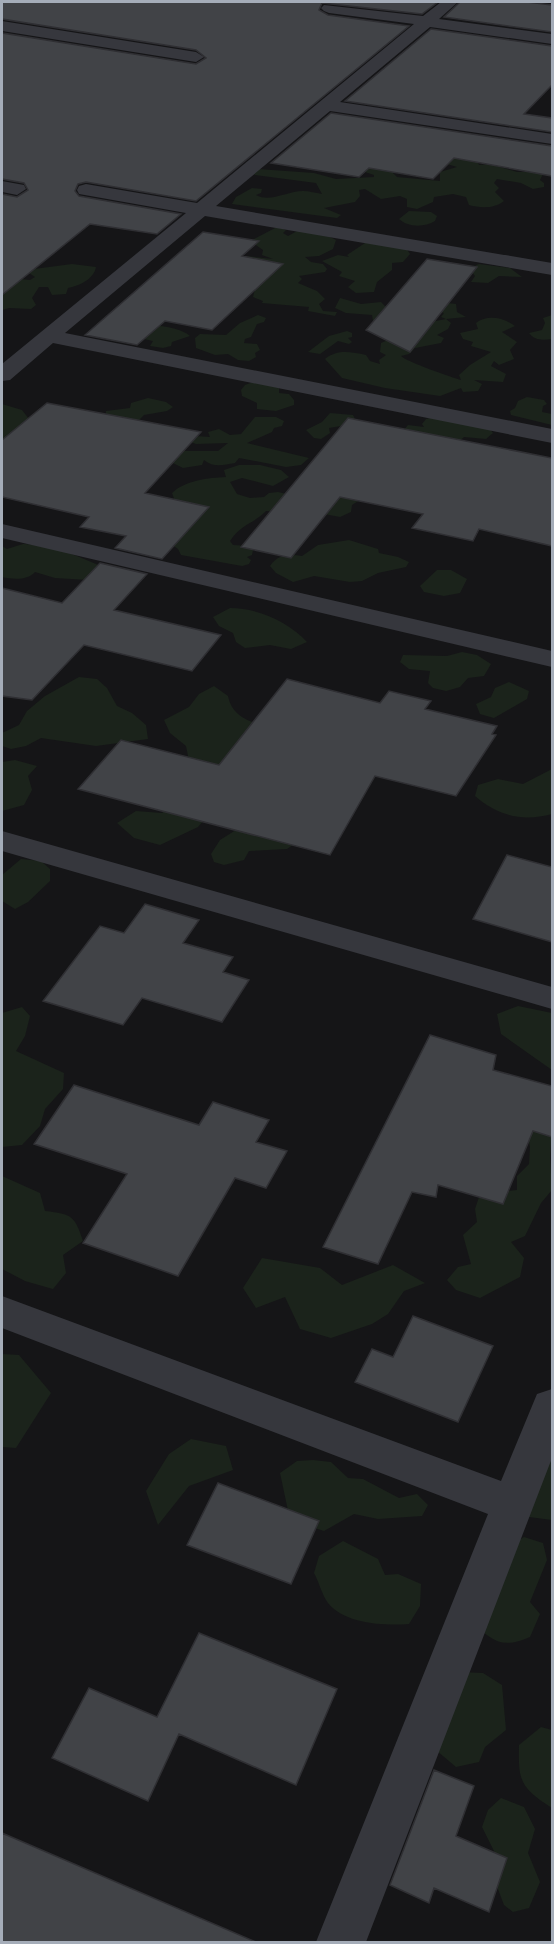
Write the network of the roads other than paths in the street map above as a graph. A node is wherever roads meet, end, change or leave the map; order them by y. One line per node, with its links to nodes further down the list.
1 (450, 2): 3 (street)
2 (329, 8): 3 (street)
3 (426, 21): 5 (street); 7 (street)
4 (2, 26): 6 (street)
5 (552, 39)
6 (196, 57)
7 (326, 105): 8 (street); 10 (street)
8 (552, 139)
9 (86, 190): 10 (street)
10 (201, 209): 11 (street); 12 (street)
11 (552, 269)
12 (49, 336): 13 (street); 14 (street)
13 (2, 375)
14 (552, 435)
15 (2, 531): 16 (street)
16 (552, 659)
17 (2, 841): 18 (street)
18 (552, 998)
19 (2, 1312): 21 (street)
20 (552, 1406): 21 (street)
21 (514, 1505): 22 (street)
22 (341, 1942)

